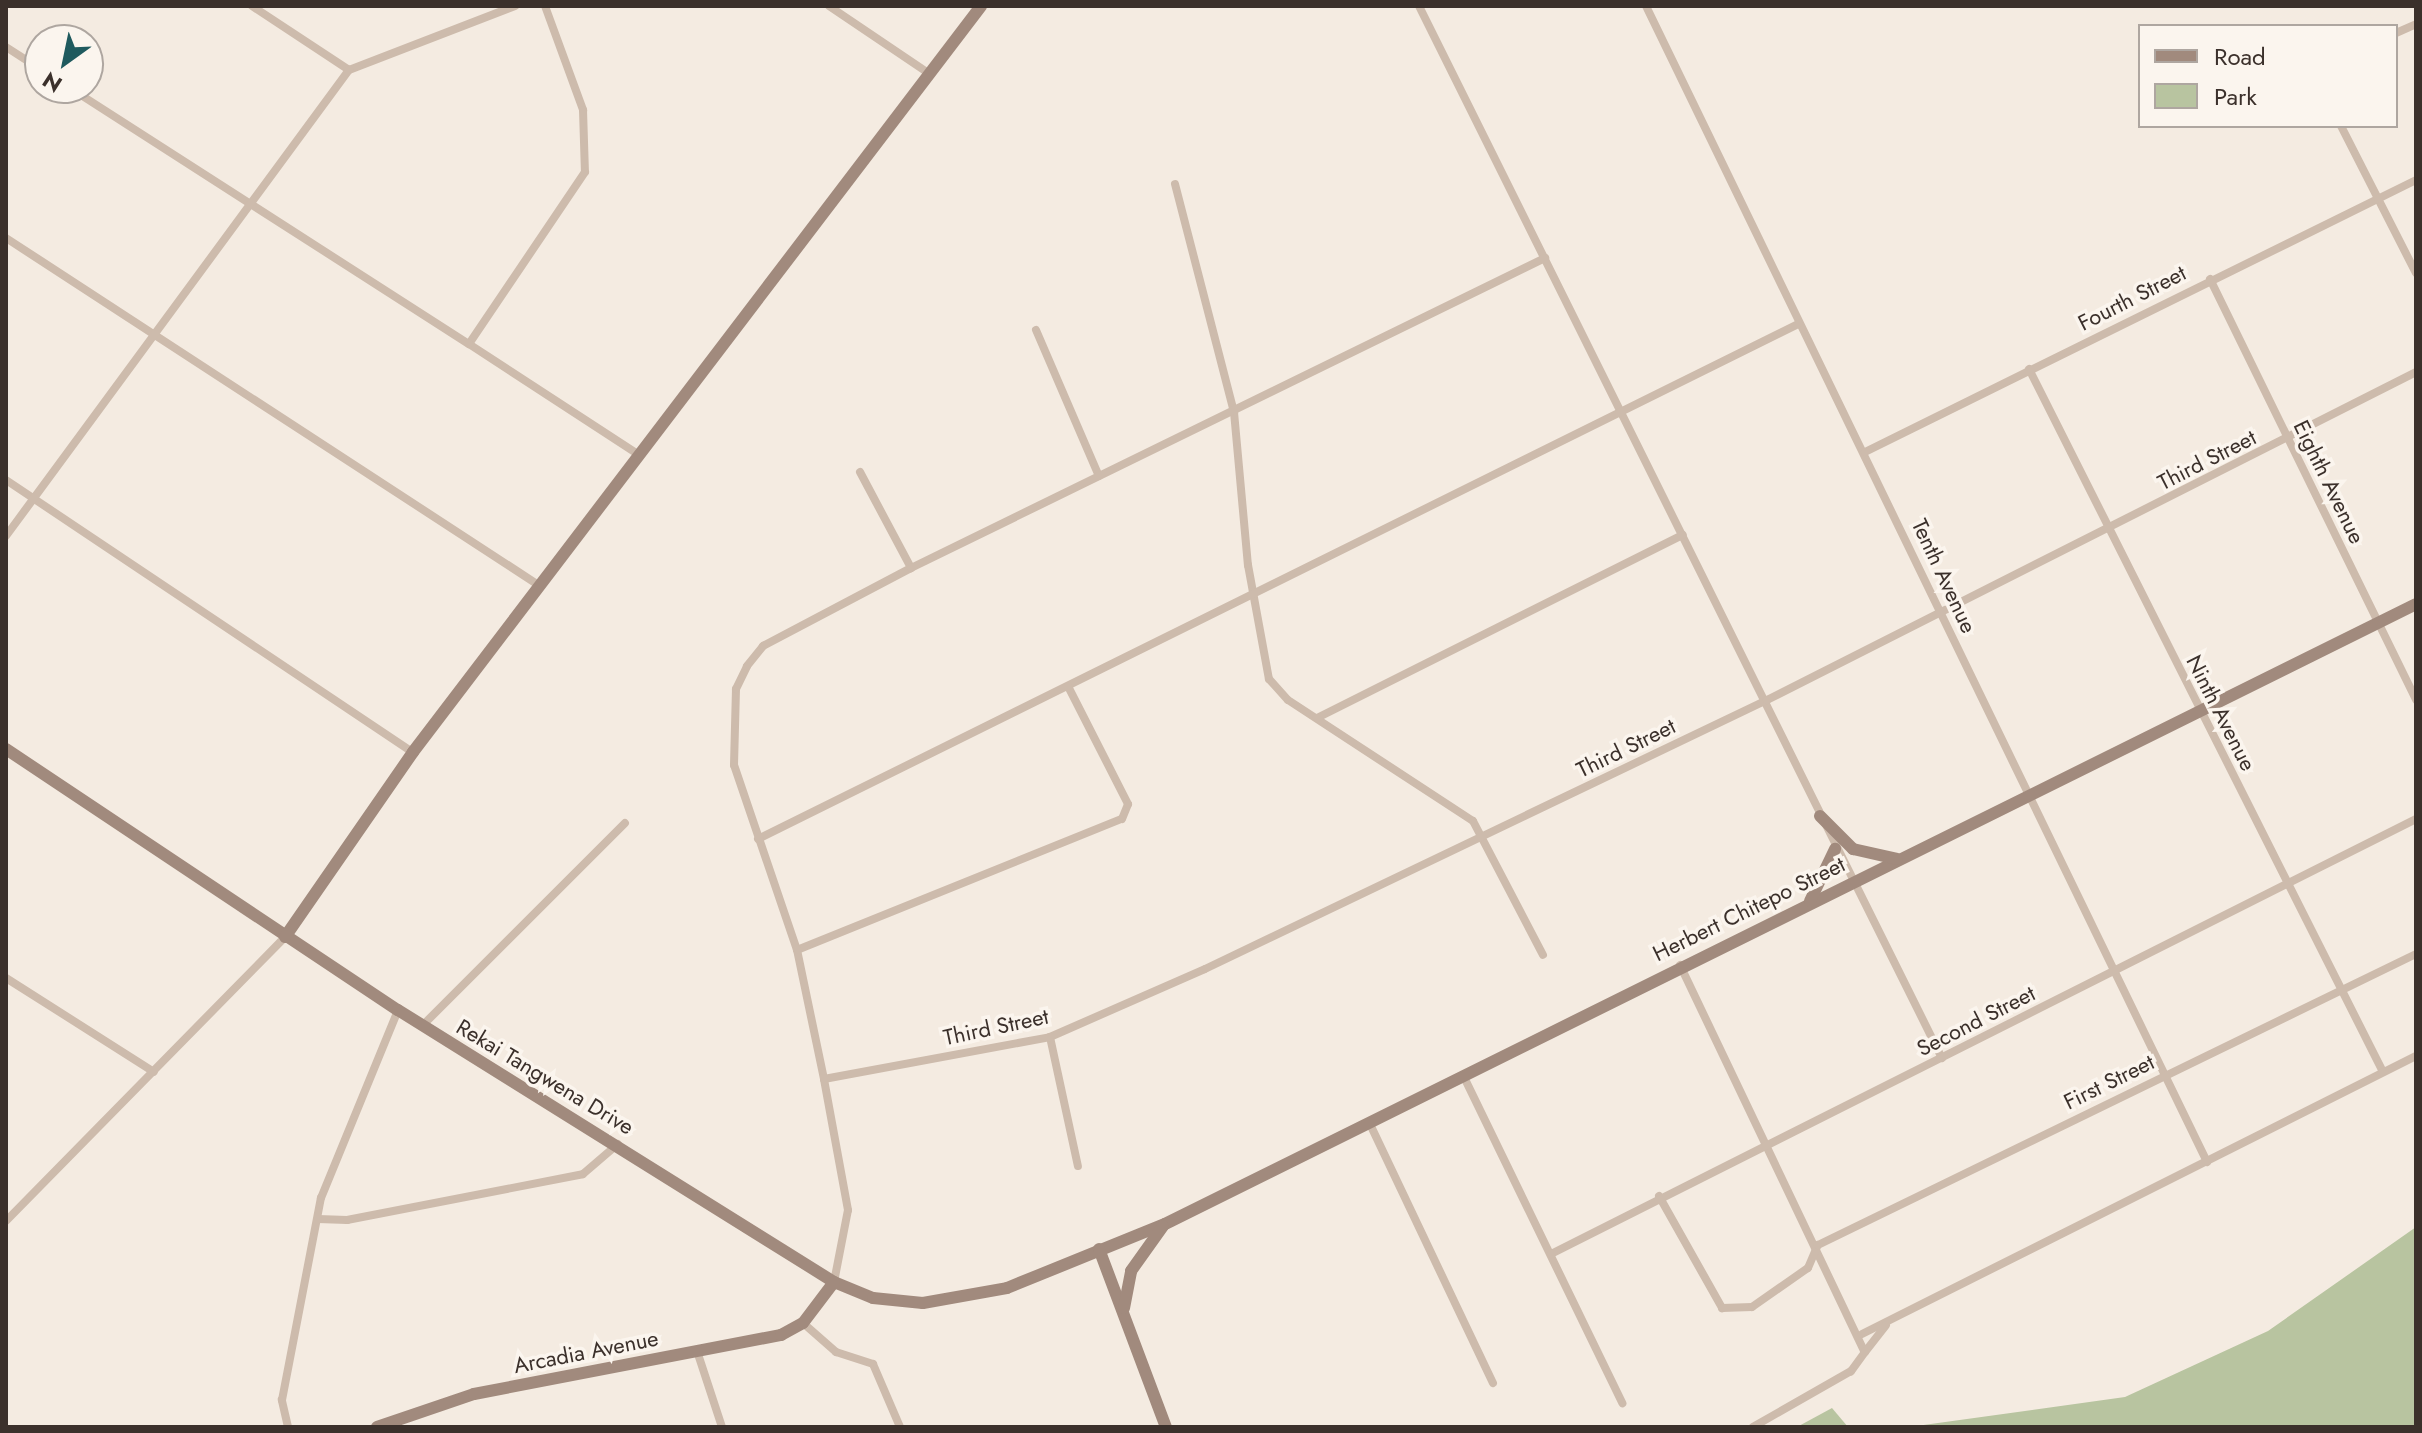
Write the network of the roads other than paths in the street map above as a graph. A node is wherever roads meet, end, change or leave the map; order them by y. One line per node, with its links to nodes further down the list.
1 (252, 6): 10 (street)
2 (515, 6): 10 (street)
3 (545, 6): 25 (street)
4 (829, 6): 11 (street)
5 (981, 6): 11 (main road)
6 (1419, 6): 19 (street)
7 (1646, 6): 22 (street, Tenth Avenue)
8 (6, 47): 9 (street)
9 (24, 59)
10 (349, 70): 17 (street)
11 (930, 74): 32 (main road)
12 (95, 104): 17 (street)
13 (2342, 128): 16 (street)
14 (2416, 180): 16 (street, Fourth Street)
15 (1175, 184): 29 (street)
16 (2380, 198): 20 (street); 21 (street, Fourth Street)
17 (254, 207): 24 (street); 25 (street)
18 (6, 238): 24 (street)
19 (1545, 258): 28 (street); 29 (street)
20 (2416, 273)
21 (2210, 279): 26 (street, Fourth Street); 30 (street, Eighth Avenue)
22 (1798, 324): 28 (street); 31 (street, Tenth Avenue)
23 (1036, 330): 34 (street)
24 (156, 334): 36 (street); 41 (street)
25 (469, 344): 32 (street)
26 (2029, 369): 31 (street, Fourth Street); 37 (street, Ninth Avenue)
27 (2416, 372): 30 (street, Third Street)
28 (1621, 411): 38 (street); 42 (street)
29 (1234, 412): 34 (street); 42 (street)
30 (2288, 439): 37 (street, Third Street); 45 (street, Eighth Avenue)
31 (1865, 452): 44 (street, Tenth Avenue)
32 (638, 454): 41 (main road)
33 (860, 472): 40 (street)
34 (1099, 476): 40 (street)
35 (6, 480): 36 (street)
36 (36, 500): 39 (street); 52 (street)
37 (2109, 529): 44 (street, Third Street); 49 (street, Ninth Avenue)
38 (1683, 535): 47 (street); 50 (street)
39 (6, 536)
40 (911, 568): 58 (street)
41 (540, 586): 52 (main road)
42 (1256, 590): 46 (street); 50 (street)
43 (2416, 604): 45 (main road, Herbert Chitepo Street)
44 (1941, 613): 47 (street, Third Street); 53 (street, Tenth Avenue)
45 (2378, 622): 48 (street, Eighth Avenue); 49 (main road, Herbert Chitepo Street)
46 (1068, 686): 58 (street); 65 (street)
47 (1767, 700): 54 (street); 57 (street, Third Street)
48 (2416, 700)
49 (2200, 711): 53 (main road, Herbert Chitepo Street); 62 (street, Ninth Avenue)
50 (1317, 718): 57 (street)
51 (6, 749): 64 (main road, Rekai Tangwena Drive)
52 (413, 752): 64 (main road)
53 (2028, 795): 60 (main road, Herbert Chitepo Street); 69 (street, Tenth Avenue)
54 (1820, 816): 59 (street); 60 (main road)
55 (2416, 819): 62 (street, Second Street)
56 (625, 823): 73 (street)
57 (1483, 836): 67 (street); 74 (street, Third Street)
58 (758, 839): 65 (street)
59 (1835, 849): 61 (street); 63 (main road)
60 (1897, 859): 61 (main road, Herbert Chitepo Street)
61 (1850, 882): 63 (main road, Herbert Chitepo Street); 76 (street)
62 (2289, 885): 69 (street, Second Street); 71 (street, Ninth Avenue)
63 (1810, 901): 68 (main road, Herbert Chitepo Street)
64 (285, 937): 72 (main road, Rekai Tangwena Drive); 77 (street)
65 (797, 950): 81 (street)
66 (2416, 954): 71 (street, First Street)
67 (1543, 955)
68 (1680, 964): 79 (main road, Herbert Chitepo Street); 84 (street)
69 (2114, 972): 76 (street, Second Street); 80 (street, Tenth Avenue)
70 (6, 978): 77 (street)
71 (2342, 992): 78 (street, Ninth Avenue); 80 (street, First Street)
72 (398, 1010): 73 (main road, Rekai Tangwena Drive); 88 (street)
73 (422, 1026): 83 (main road, Rekai Tangwena Drive)
74 (1050, 1037): 81 (street, Third Street); 86 (street)
75 (2416, 1056): 78 (street)
76 (1942, 1058): 84 (street, Second Street)
77 (154, 1072): 89 (street)
78 (2383, 1072): 85 (street)
79 (1463, 1074): 82 (main road, Herbert Chitepo Street); 93 (street)
80 (2165, 1075): 85 (street, Tenth Avenue); 91 (street, First Street)
81 (824, 1079): 94 (street)
82 (1369, 1121): 90 (main road, Herbert Chitepo Street); 101 (street)
83 (618, 1143): 88 (street); 94 (main road, Rekai Tangwena Drive)
84 (1766, 1144): 87 (street, Second Street); 91 (street)
85 (2207, 1162): 95 (street)
86 (1078, 1166)
87 (1659, 1196): 91 (street); 93 (street, Second Street)
88 (318, 1219): 103 (street)
89 (6, 1221)
90 (1165, 1224): 92 (main road, Herbert Chitepo Street); 97 (main road)
91 (1818, 1245): 98 (street)
92 (1099, 1249): 94 (main road, Rekai Tangwena Drive); 97 (main road)
93 (1551, 1254): 102 (street)
94 (834, 1282): 96 (main road)
95 (1889, 1321): 98 (street); 100 (street)
96 (803, 1323): 99 (main road, Arcadia Avenue); 106 (street)
97 (1129, 1330): 107 (main road)
98 (1862, 1334): 100 (street)
99 (697, 1351): 104 (main road, Arcadia Avenue); 105 (street)
100 (1865, 1352): 108 (street)
101 (1493, 1383)
102 (1622, 1403)
103 (288, 1427)
104 (377, 1427)
105 (722, 1427)
106 (900, 1427)
107 (1166, 1427)
108 (1753, 1427)

